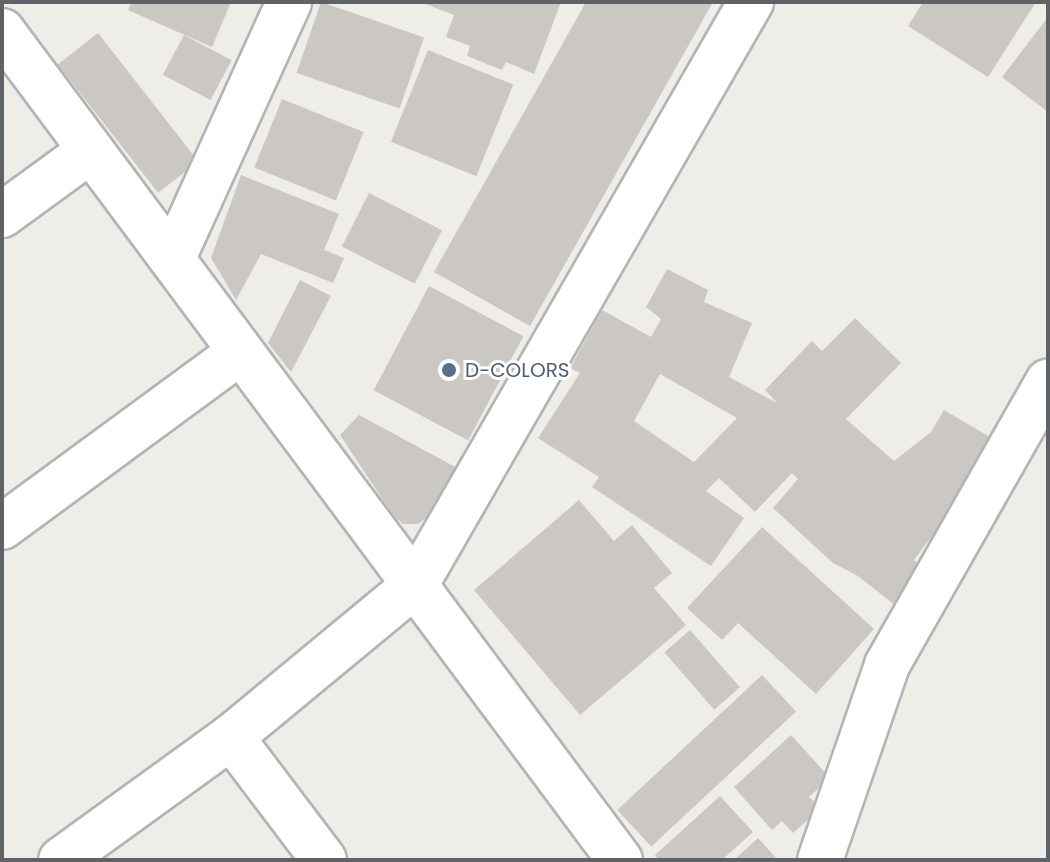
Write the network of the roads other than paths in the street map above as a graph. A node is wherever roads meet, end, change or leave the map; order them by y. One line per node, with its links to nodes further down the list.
1 (289, 2): 6 (street)
2 (751, 2): 10 (street)
3 (2, 31): 4 (street)
4 (91, 150): 5 (street); 6 (street)
5 (2, 215)
6 (173, 258): 7 (street)
7 (240, 352): 9 (street); 10 (street)
8 (1048, 382): 15 (street)
9 (2, 527)
10 (416, 584): 11 (street); 14 (street)
11 (231, 737): 12 (street); 13 (street)
12 (61, 860)
13 (324, 860)
14 (620, 860)
15 (820, 860)

